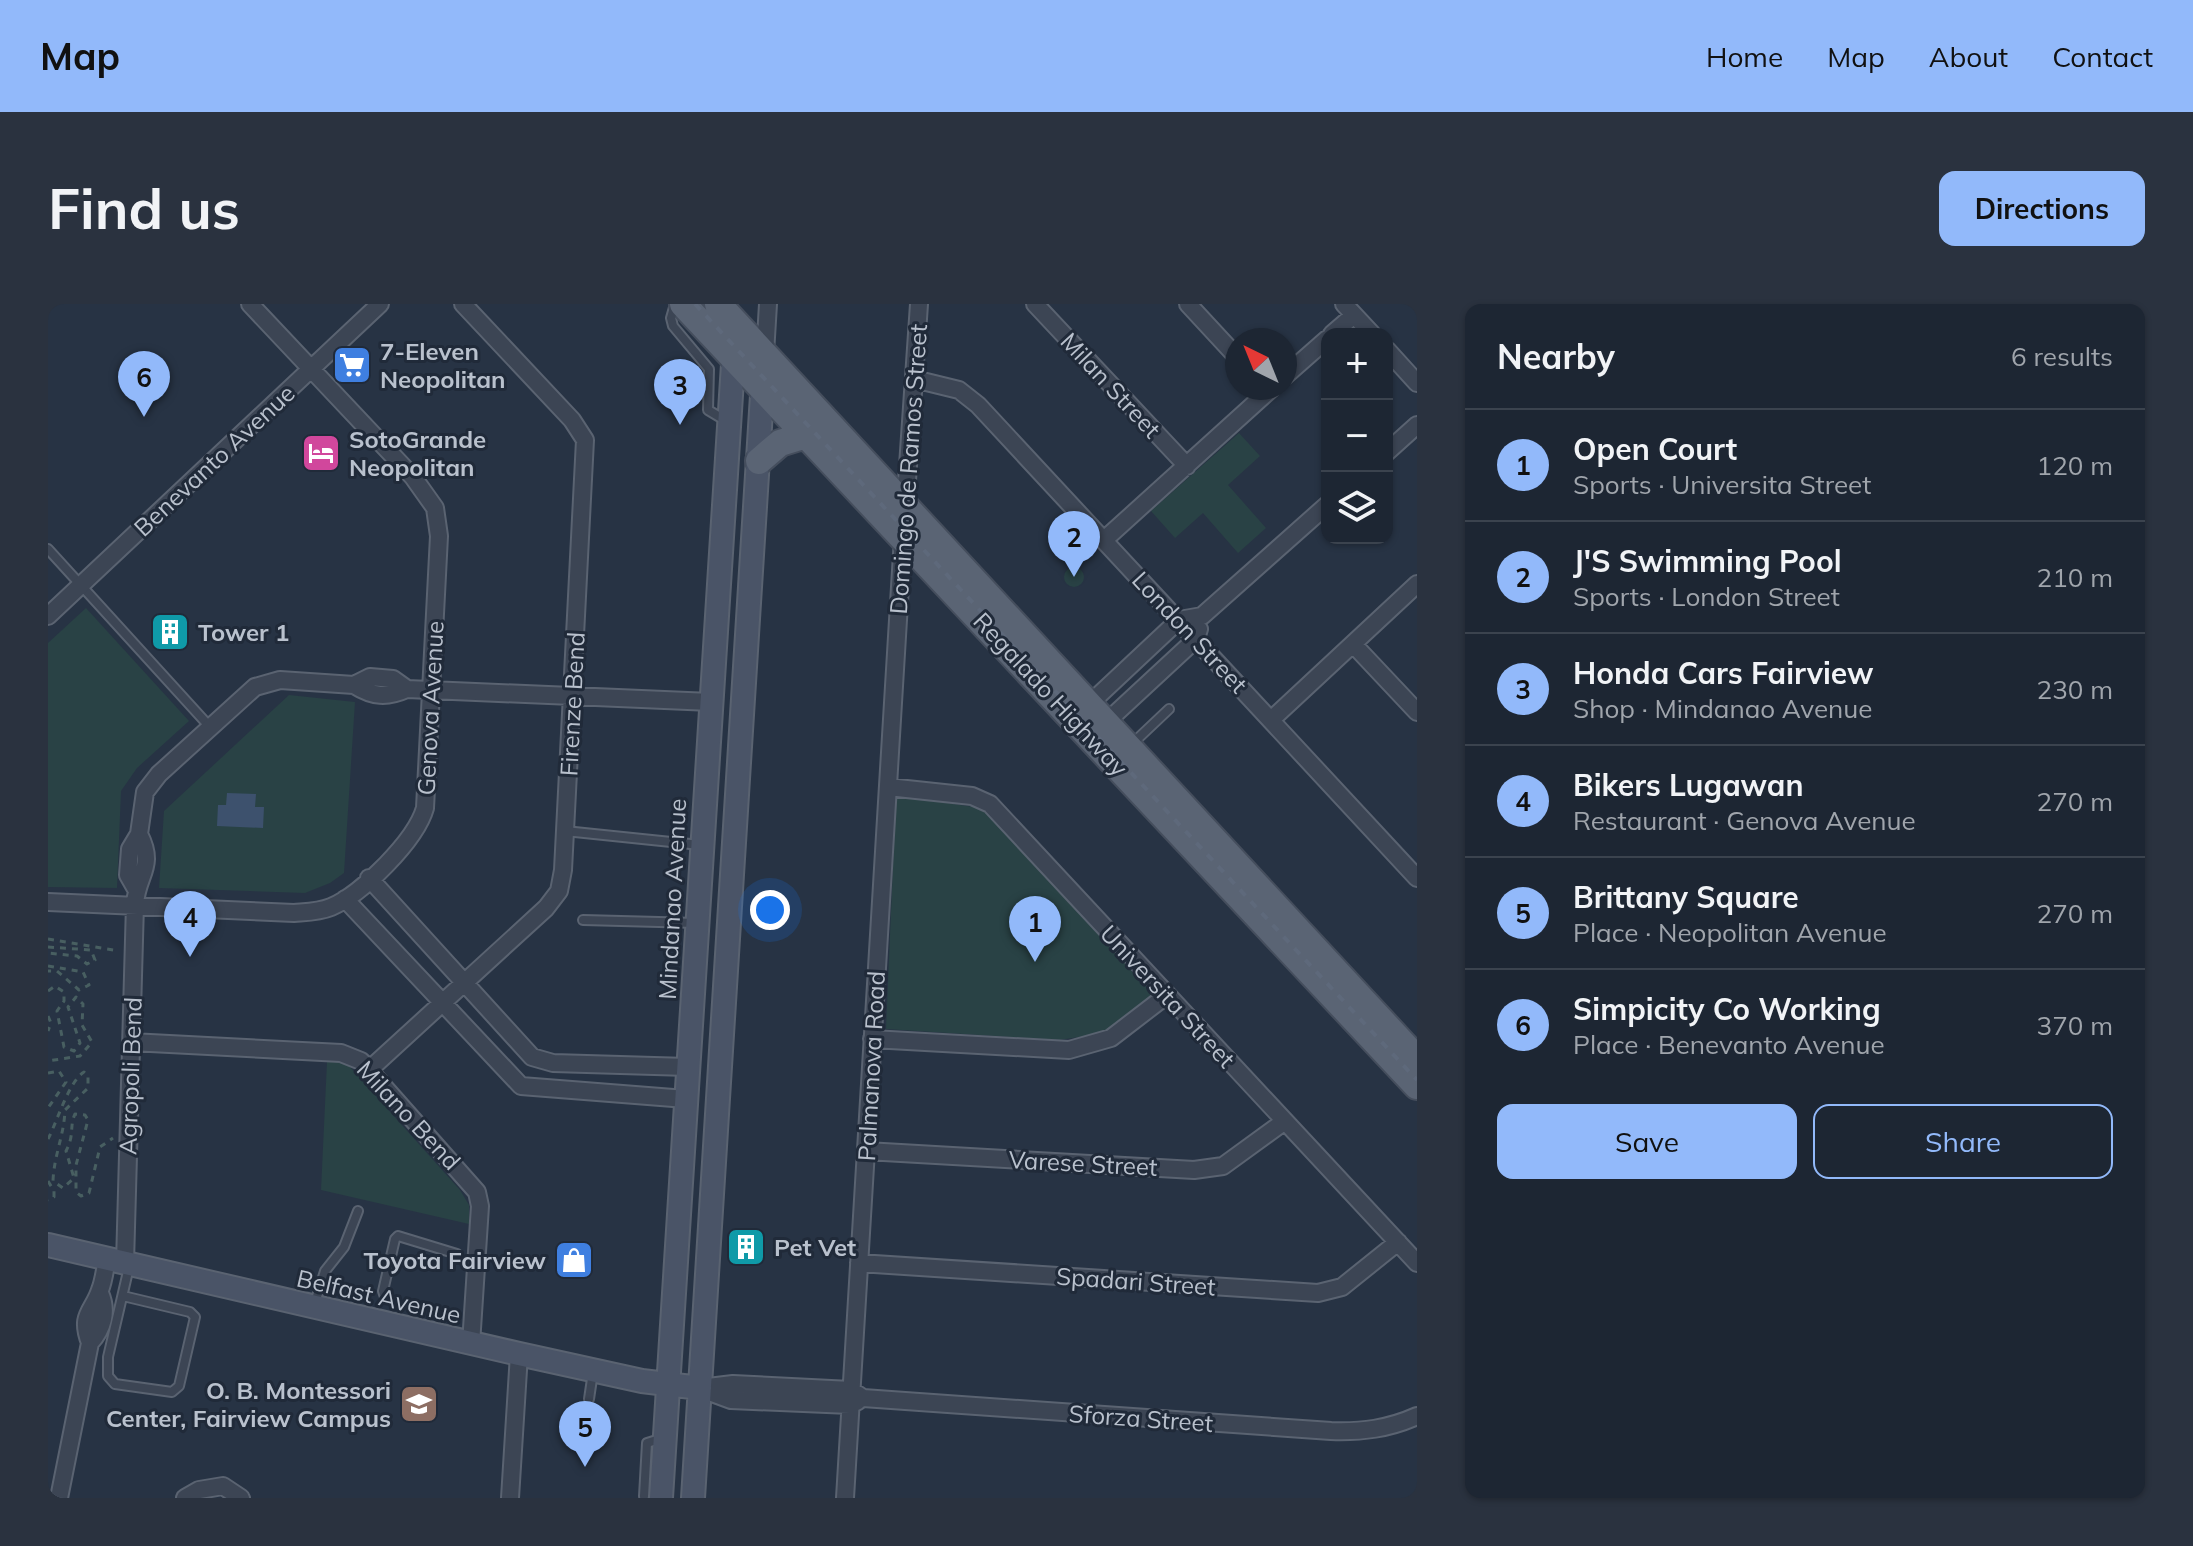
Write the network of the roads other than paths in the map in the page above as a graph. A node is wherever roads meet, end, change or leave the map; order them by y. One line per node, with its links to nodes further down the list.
1 (250, 304): 20 (street, Genova Avenue)
2 (380, 304): 20 (street, Benevanto Avenue)
3 (463, 304): 45 (street, Firenze Bend)
4 (675, 304): 25 (lane)
5 (683, 304): 18 (main road, Regalado Highway)
6 (768, 304): 16 (street)
7 (919, 304): 21 (street, Domingo de Ramos Street)
8 (1035, 304): 30 (street, Milan Street)
9 (1188, 304): 14 (street)
10 (1349, 309): 12 (street); 13 (street)
11 (730, 310): 16 (main road, Regalado Highway); 18 (main road, Mindanao Avenue)
12 (1336, 328)
13 (1366, 328)
14 (1225, 344)
15 (1321, 344): 19 (street)
16 (765, 354): 23 (main road); 31 (main road, Regalado Highway)
17 (1393, 357): 22 (street)
18 (733, 358): 23 (main road, Regalado Highway); 25 (main road, Mindanao Avenue)
19 (1297, 365)
20 (311, 369): 37 (street, Benevanto Avenue); 44 (street, Genova Avenue)
21 (914, 379): 31 (street, Domingo de Ramos Street); 34 (street, London Street)
22 (1417, 383)
23 (763, 389): 27 (main road, Regalado Highway); 29 (main road)
24 (1257, 400): 30 (street)
25 (729, 422): 46 (main road, Mindanao Avenue)
26 (1417, 425): 28 (street)
27 (806, 435): 29 (main road); 33 (main road, Regalado Highway)
28 (1393, 447)
29 (759, 461): 89 (main road)
30 (1187, 466): 34 (street)
31 (905, 507): 33 (street, Domingo de Ramos Street); 48 (main road, Regalado Highway)
32 (1321, 510): 39 (street)
33 (903, 537): 41 (street, Domingo de Ramos Street); 48 (main road, Regalado Highway)
34 (1104, 540): 40 (street, London Street)
35 (48, 549): 37 (lane)
36 (1417, 584): 43 (street)
37 (81, 585): 38 (street, Benevanto Avenue); 51 (lane)
38 (48, 616)
39 (1202, 616): 40 (street); 42 (street)
40 (1179, 620): 42 (street, London Street); 48 (street)
41 (897, 633): 53 (street, Palmanova Road)
42 (1196, 639): 48 (street); 50 (street, London Street)
43 (1353, 644): 49 (street); 50 (street)
44 (431, 691): 45 (street, Agropoli Bend); 51 (street, Agropoli Bend); 56 (street, Genova Avenue)
45 (573, 696): 46 (street, Agropoli Bend); 54 (street, Firenze Bend)
46 (711, 702): 55 (main road, Mindanao Avenue)
47 (1169, 709): 52 (lane)
48 (1098, 712): 52 (main road, Regalado Highway); 71 (main road, Regalado Highway)
49 (1417, 712)
50 (1271, 720): 57 (street, London Street)
51 (210, 727): 58 (street, Agropoli Bend)
52 (1128, 747): 68 (main road, Regalado Highway)
53 (888, 787): 64 (street, Universita Street); 66 (street, Palmanova Road)
54 (565, 831): 55 (lane); 63 (street, Firenze Bend)
55 (701, 845): 62 (main road, Mindanao Avenue)
56 (369, 878): 59 (street, Genova Avenue); 63 (street)
57 (1417, 878)
58 (136, 896): 59 (street, Genova Avenue); 60 (street, Genova Avenue); 67 (street, Agropoli Bend)
59 (345, 899): 65 (street)
60 (48, 902)
61 (583, 920): 62 (lane)
62 (698, 923): 69 (main road, Mindanao Avenue)
63 (463, 984): 65 (street, Firenze Bend); 69 (street)
64 (1167, 995): 66 (street); 73 (street, Universita Street)
65 (442, 1003): 70 (street, Firenze Bend); 72 (street)
66 (872, 1039): 74 (street, Palmanova Road)
67 (131, 1042): 70 (street, Milano Bend); 79 (street, Agropoli Bend)
68 (1417, 1059)
69 (688, 1067): 72 (main road, Mindanao Avenue)
70 (370, 1069): 85 (street, Milano Bend)
71 (1417, 1086)
72 (686, 1099): 88 (main road, Mindanao Avenue)
73 (1285, 1121): 74 (street, Varese Street); 76 (street, Universita Street)
74 (866, 1151): 80 (street, Palmanova Road)
75 (358, 1211): 84 (lane)
76 (1398, 1242): 80 (street, Spadari Street); 81 (street, Universita Street)
77 (48, 1245): 79 (main road, Belfast Avenue)
78 (457, 1254): 83 (lane)
79 (120, 1262): 82 (lane); 84 (main road, Belfast Avenue); 94 (street, Agropoli Bend)
80 (859, 1263): 90 (street, Palmanova Road)
81 (1417, 1263)
82 (123, 1296): 82 (lane)
83 (385, 1297)
84 (314, 1307): 85 (main road, Belfast Avenue)
85 (471, 1344): 86 (main road, Belfast Avenue)
86 (519, 1354): 87 (main road, Belfast Avenue); 97 (street)
87 (594, 1371): 88 (main road, Belfast Avenue); 91 (lane)
88 (668, 1384): 89 (main road, Belfast Avenue); 93 (main road, Mindanao Avenue)
89 (700, 1388): 90 (street, Sforza Street); 98 (main road)
90 (855, 1398): 92 (street, Sforza Street); 99 (street, Palmanova Road)
91 (589, 1399)
92 (1417, 1416)
93 (651, 1497)
94 (59, 1498)
95 (185, 1498): 96 (street)
96 (241, 1498)
97 (510, 1498)
98 (693, 1498)
99 (845, 1498)

